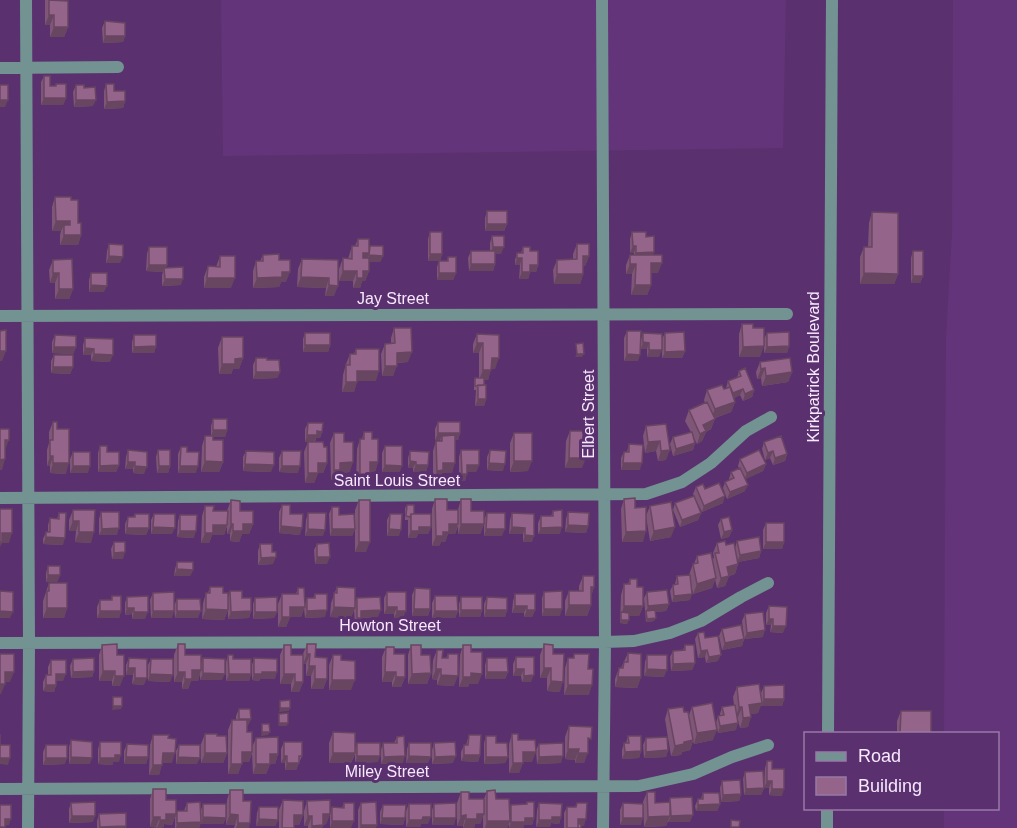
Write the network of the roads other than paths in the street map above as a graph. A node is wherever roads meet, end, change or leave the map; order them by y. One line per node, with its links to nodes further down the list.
1 (26, 0): 6 (street)
2 (602, 0): 7 (street, Elbert Street)
3 (832, 0): 19 (street, Kirkpatrick Boulevard)
4 (118, 67): 6 (street)
5 (0, 68): 6 (street)
6 (26, 68): 9 (street)
7 (604, 314): 8 (street, Jay Street); 9 (street, Jay Street); 12 (street, Elbert Street)
8 (787, 314)
9 (26, 315): 10 (street, Jay Street); 13 (street)
10 (0, 316)
11 (771, 417): 12 (street, Saint Louis Street)
12 (604, 495): 13 (street, Saint Louis Street); 17 (street, Elbert Street)
13 (28, 497): 14 (street, Saint Louis Street); 16 (street)
14 (0, 498)
15 (768, 583): 17 (street, Howton Street)
16 (29, 642): 17 (street, Howton Street); 18 (street, Howton Street); 23 (street)
17 (605, 642): 21 (street, Elbert Street)
18 (0, 643)
19 (828, 732)
20 (768, 745): 21 (street, Miley Street)
21 (604, 787): 23 (street, Miley Street); 26 (street, Elbert Street)
22 (0, 789): 23 (street, Miley Street)
23 (28, 789): 25 (street)
24 (827, 810): 27 (street)
25 (28, 828)
26 (603, 828)
27 (827, 828)

